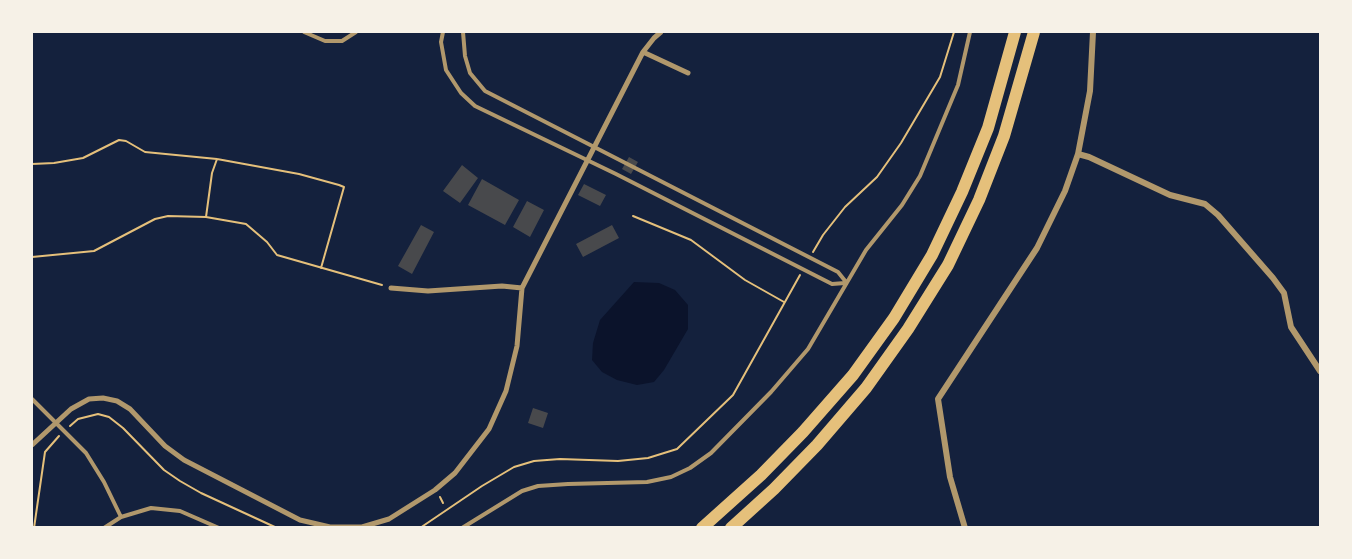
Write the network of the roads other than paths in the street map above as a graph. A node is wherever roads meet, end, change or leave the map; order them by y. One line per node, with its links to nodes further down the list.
1 (304, 32): 2 (lane)
2 (356, 32)
3 (443, 32): 13 (lane)
4 (463, 32): 13 (lane)
5 (662, 32): 10 (street)
6 (970, 32): 13 (lane)
7 (1015, 32): 23 (highway)
8 (1034, 32): 24 (highway)
9 (1093, 32): 12 (street)
10 (643, 52): 11 (street); 15 (street)
11 (688, 73)
12 (1078, 154): 16 (street); 25 (street)
13 (846, 283): 22 (lane)
14 (391, 288): 15 (street)
15 (522, 288): 18 (street)
16 (1320, 371)
17 (32, 399): 19 (lane)
18 (32, 445)
19 (121, 517): 20 (lane); 21 (lane)
20 (104, 528)
21 (219, 528)
22 (462, 528)
23 (702, 528)
24 (731, 528)
25 (964, 528)

